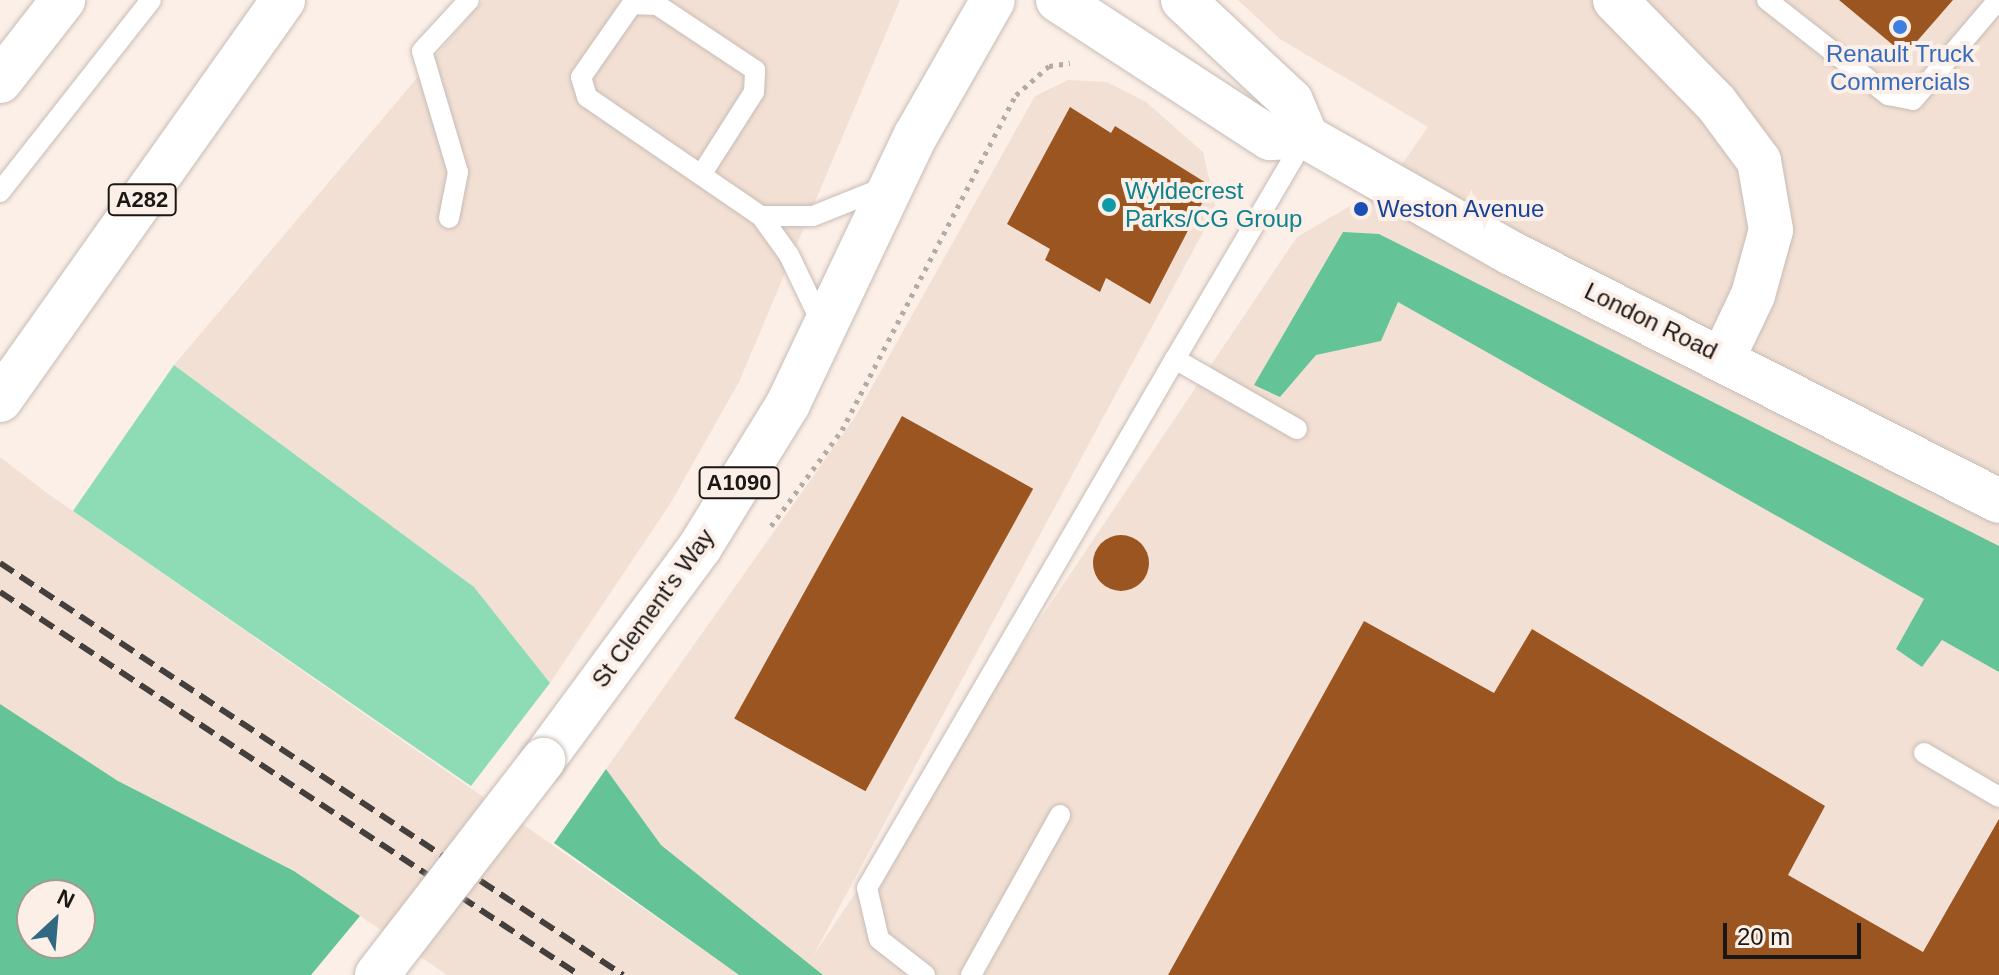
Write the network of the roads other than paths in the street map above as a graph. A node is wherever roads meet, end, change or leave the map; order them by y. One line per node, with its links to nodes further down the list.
1 (63, 0): 11 (main road)
2 (151, 0): 15 (lane)
3 (283, 0): 21 (main road, A282)
4 (469, 0): 17 (lane)
5 (993, 0): 14 (main road, St Clement's Way / A1090)
6 (1058, 0): 12 (main road, London Road)
7 (1183, 0): 12 (main road)
8 (1615, 0): 19 (main road)
9 (1767, 0): 10 (lane)
10 (1998, 0)
11 (0, 81)
12 (1306, 137): 19 (main road, London Road); 20 (lane)
13 (703, 172): 13 (lane); 16 (lane)
14 (894, 182): 16 (lane); 18 (main road, St Clement's Way / A1090)
15 (0, 192)
16 (761, 216): 18 (lane)
17 (449, 218)
18 (824, 328): 27 (main road, St Clement's Way / A1090, bridge)
19 (1724, 356): 23 (main road, London Road)
20 (1175, 359): 22 (lane); 28 (lane)
21 (0, 400)
22 (1297, 429)
23 (1999, 501)
24 (1924, 753): 25 (lane)
25 (1999, 797)
26 (1060, 815): 29 (lane)
27 (377, 975)
28 (925, 975)
29 (971, 975)

